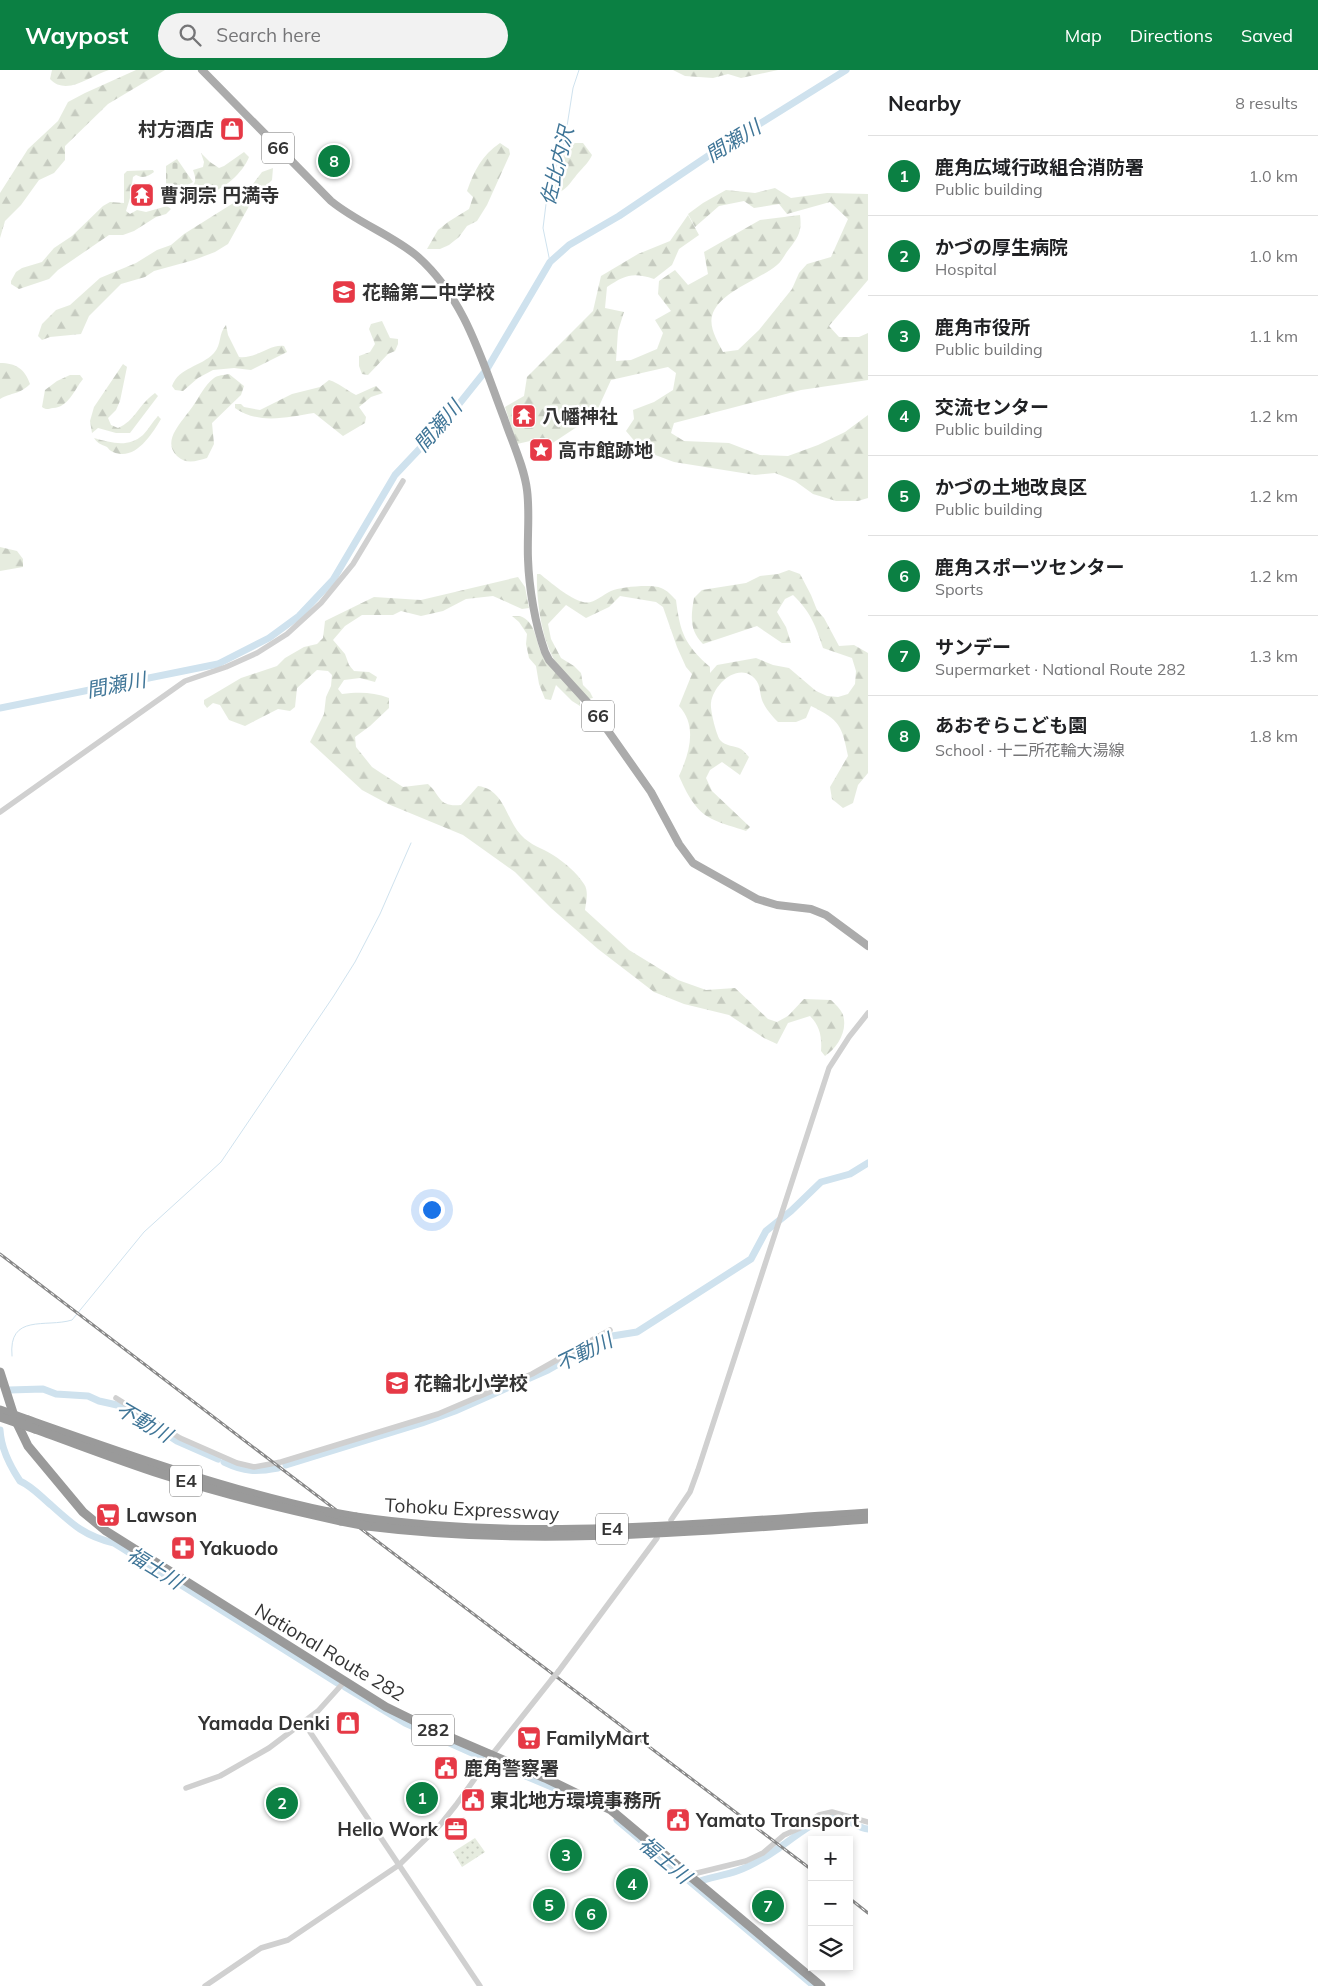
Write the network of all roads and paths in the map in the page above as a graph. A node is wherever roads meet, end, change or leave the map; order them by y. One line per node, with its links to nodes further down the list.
1 (202, 70): 4 (main road, 66)
2 (403, 481): 3 (street)
3 (0, 812)
4 (868, 946)
5 (868, 1013): 13 (street)
6 (610, 1330): 8 (street)
7 (0, 1373): 15 (highway, National Route 282 / 282)
8 (116, 1398)
9 (0, 1410): 11 (highway, Tohoku Expressway / E4, bridge)
10 (0, 1417): 12 (highway, Tohoku Expressway / E4, bridge)
11 (868, 1513)
12 (868, 1519)
13 (671, 1520)
14 (657, 1538): 17 (street, bridge)
15 (345, 1681): 16 (street); 17 (highway, National Route 282 / 282)
16 (304, 1723): 18 (street); 20 (street)
17 (491, 1756): 20 (street); 21 (highway, National Route 282 / 282)
18 (186, 1788)
19 (868, 1822): 21 (street)
20 (399, 1865): 22 (street); 23 (street)
21 (690, 1876): 24 (highway, National Route 282 / 282)
22 (205, 1986)
23 (480, 1986)
24 (821, 1986)

